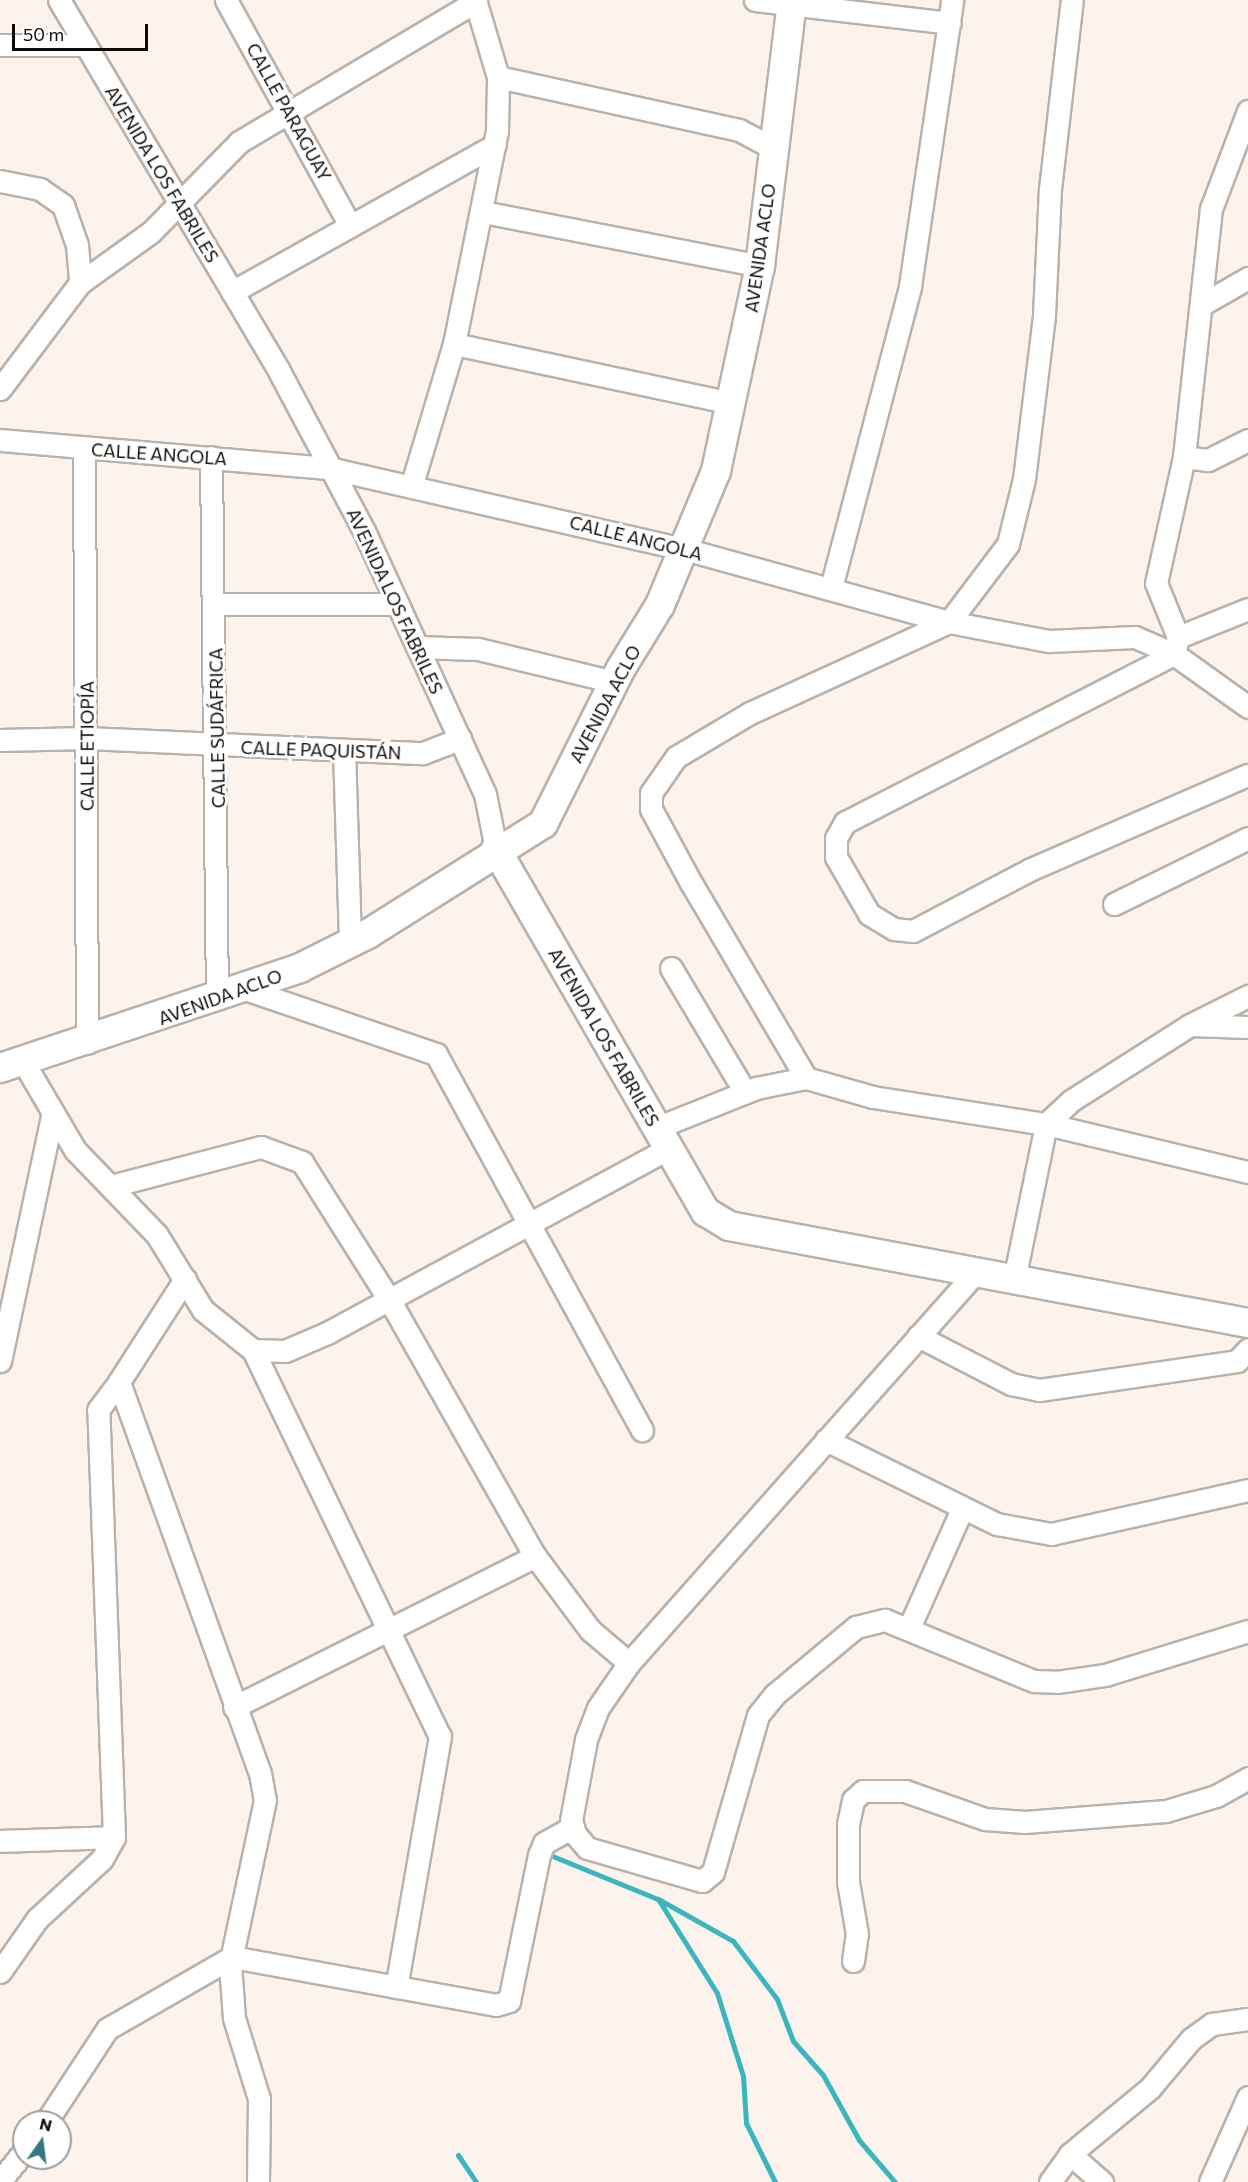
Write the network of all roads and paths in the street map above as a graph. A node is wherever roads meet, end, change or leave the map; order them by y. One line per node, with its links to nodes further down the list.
1 (59, 0): 10 (street, AVENIDA LOS FABRILES)
2 (226, 0): 12 (street, CALLE PARAGUAY)
3 (476, 0): 11 (street); 12 (street)
4 (754, 0): 7 (street)
5 (952, 0): 8 (street)
6 (1072, 0): 40 (street)
7 (792, 4): 8 (street); 15 (street, AVENIDA ACLO)
8 (950, 23): 36 (street)
9 (0, 45): 10 (street)
10 (86, 45): 17 (street, AVENIDA LOS FABRILES)
11 (498, 77): 14 (street); 15 (street)
12 (289, 108): 17 (street); 19 (street, CALLE PARAGUAY)
13 (1248, 111): 24 (street)
14 (495, 145): 18 (street); 19 (street)
15 (773, 148): 20 (street, AVENIDA ACLO)
16 (0, 181): 22 (street)
17 (179, 205): 22 (street); 23 (street, AVENIDA LOS FABRILES)
18 (483, 212): 20 (street); 25 (street)
19 (350, 226): 23 (street)
20 (760, 266): 27 (street, AVENIDA ACLO)
21 (1248, 278): 24 (street)
22 (80, 283): 26 (street)
23 (232, 292): 33 (street, AVENIDA LOS FABRILES)
24 (1201, 305): 32 (street)
25 (454, 344): 27 (street); 34 (street)
26 (0, 388)
27 (732, 403): 35 (street, AVENIDA ACLO)
28 (0, 440): 30 (street, CALLE ANGOLA)
29 (1248, 440): 32 (street)
30 (84, 448): 31 (street, CALLE ANGOLA); 45 (street, CALLE ETIOPÍA)
31 (211, 457): 33 (street, CALLE ANGOLA); 37 (street, CALLE SUDÁFRICA)
32 (1184, 457): 41 (street)
33 (329, 468): 34 (street, CALLE ANGOLA); 38 (street, AVENIDA LOS FABRILES)
34 (412, 484): 35 (street, CALLE ANGOLA)
35 (684, 549): 36 (street, CALLE ANGOLA); 43 (street, AVENIDA ACLO)
36 (831, 588): 40 (street, CALLE ANGOLA)
37 (214, 604): 38 (street); 48 (street, CALLE SUDÁFRICA)
38 (398, 604): 42 (street, AVENIDA LOS FABRILES)
39 (1248, 609): 41 (street)
40 (949, 622): 41 (street, CALLE ANGOLA); 63 (street)
41 (1176, 645): 44 (street, CALLE ANGOLA); 50 (street)
42 (417, 647): 43 (street); 46 (street, AVENIDA LOS FABRILES)
43 (614, 682): 52 (street, AVENIDA ACLO)
44 (1248, 706)
45 (87, 738): 47 (street, CALLE PAQUISTÁN); 48 (street, CALLE PAQUISTÁN); 61 (street, CALLE ETIOPÍA)
46 (460, 739): 49 (street, CALLE PAQUISTÁN); 52 (street, AVENIDA LOS FABRILES)
47 (0, 740)
48 (218, 746): 49 (street, CALLE PAQUISTÁN); 58 (street, CALLE SUDÁFRICA)
49 (344, 750): 54 (street)
50 (1248, 775)
51 (1248, 838): 53 (street)
52 (496, 849): 54 (street, AVENIDA ACLO); 67 (street, AVENIDA LOS FABRILES)
53 (1114, 904)
54 (350, 943): 56 (street, AVENIDA ACLO)
55 (671, 968): 64 (street)
56 (245, 989): 58 (street, AVENIDA ACLO); 70 (street)
57 (1248, 996): 59 (street)
58 (217, 999): 61 (street, AVENIDA ACLO)
59 (1190, 1025): 60 (street); 66 (street)
60 (1248, 1027)
61 (87, 1043): 62 (street, AVENIDA ACLO)
62 (12, 1065): 65 (street)
63 (806, 1078): 64 (street); 66 (street)
64 (745, 1092): 67 (street)
65 (52, 1116): 69 (street); 80 (street)
66 (1046, 1124): 68 (street); 73 (street)
67 (662, 1139): 70 (street); 71 (street, AVENIDA LOS FABRILES)
68 (1248, 1172)
69 (111, 1186): 72 (street); 74 (street)
70 (530, 1224): 74 (street); 83 (street)
71 (975, 1273): 73 (street); 76 (street)
72 (185, 1279): 78 (street); 82 (street)
73 (1014, 1280): 75 (street)
74 (390, 1300): 79 (street); 87 (street)
75 (1248, 1323)
76 (918, 1336): 77 (street); 84 (street)
77 (1248, 1348)
78 (253, 1350): 79 (street); 81 (street)
79 (285, 1351): 81 (street)
80 (0, 1361)
81 (267, 1380): 88 (street)
82 (119, 1382): 92 (street); 95 (street)
83 (642, 1430)
84 (826, 1440): 86 (street); 91 (street)
85 (1248, 1490): 86 (street)
86 (962, 1509): 89 (street)
87 (535, 1556): 88 (street); 91 (street)
88 (390, 1626): 92 (street); 100 (street)
89 (909, 1628): 90 (street); 94 (street)
90 (1248, 1631)
91 (629, 1663): 94 (street)
92 (234, 1707): 97 (street)
93 (1248, 1778): 98 (street)
94 (573, 1827): 100 (street)
95 (114, 1837): 96 (street); 99 (street)
96 (0, 1841)
97 (232, 1957): 100 (street); 103 (street); 107 (street)
98 (853, 1961)
99 (0, 1972)
100 (396, 1987)
101 (1248, 2019): 104 (street)
102 (1248, 2097): 110 (street)
103 (54, 2110)
104 (1070, 2154): 108 (street); 109 (street)
105 (12, 2166): 106 (street)
106 (0, 2181)
107 (258, 2182)
108 (1050, 2182)
109 (1101, 2182)
110 (1210, 2182)

